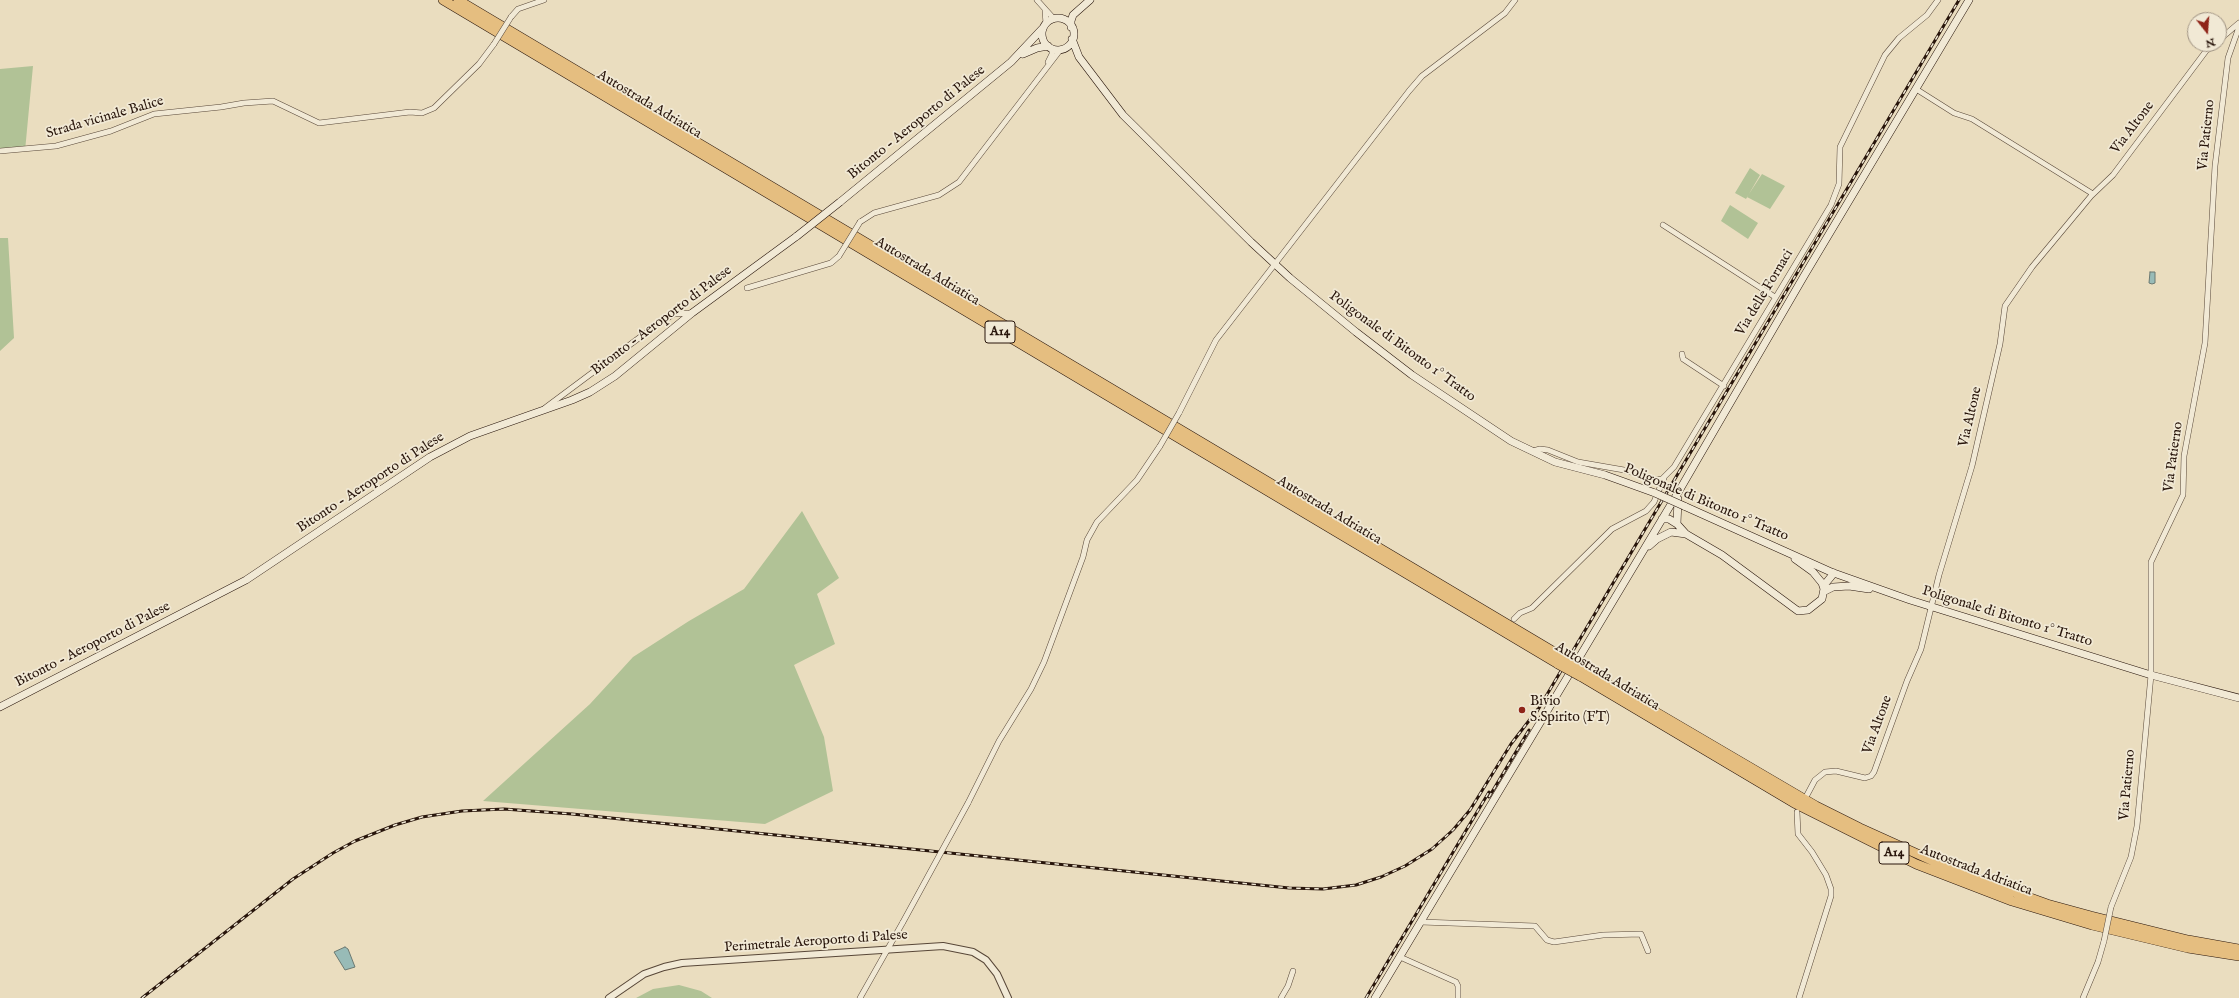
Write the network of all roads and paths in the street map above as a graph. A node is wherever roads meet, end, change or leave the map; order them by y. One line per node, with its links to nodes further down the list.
1 (443, 0): 49 (highway, Autostrada Adriatica / A14)
2 (458, 0): 49 (highway, Autostrada Adriatica / A14)
3 (544, 0): 25 (street, Strada vicinale Balice, bridge)
4 (1037, 0): 10 (street)
5 (1090, 0): 9 (main road)
6 (1515, 0): 28 (street)
7 (1938, 0): 30 (street, Via delle Fornaci)
8 (1969, 0): 24 (main road)
9 (1080, 8): 11 (main road); 14 (main road)
10 (1045, 10): 11 (street); 13 (street)
11 (1056, 18): 13 (main road); 14 (main road)
12 (2239, 23): 16 (street)
13 (1044, 26): 18 (main road); 22 (main road)
14 (1072, 27): 17 (main road)
15 (2239, 27): 51 (street, Via Patierno)
16 (2227, 33)
17 (1072, 39): 19 (main road); 21 (main road)
18 (1050, 47): 19 (main road); 22 (main road); 23 (street)
19 (1063, 48): 21 (main road); 23 (street)
20 (2205, 52): 26 (street, Via Altone)
21 (1079, 57): 28 (main road, Poligonale di Bitonto 1° Tratto)
22 (1012, 62): 31 (main road, Bitonto - Aeroporto di Palese, bridge)
23 (1047, 65): 29 (street, bridge)
24 (1916, 89): 26 (street); 37 (main road)
25 (0, 151)
26 (2093, 194): 47 (street, Via Altone)
27 (1663, 225): 30 (street)
28 (1275, 264): 35 (main road, Poligonale di Bitonto 1° Tratto); 57 (street, bridge)
29 (748, 288)
30 (1776, 297): 33 (street, Via delle Fornaci)
31 (692, 314): 34 (main road, Bitonto - Aeroporto di Palese); 34 (street)
32 (1682, 354): 33 (street)
33 (1724, 386): 36 (street, Via delle Fornaci)
34 (541, 411): 53 (main road, Bitonto - Aeroporto di Palese)
35 (1532, 452): 36 (street); 42 (main road, Poligonale di Bitonto 1° Tratto, bridge)
36 (1665, 477): 48 (street, Via delle Fornaci)
37 (1679, 491): 38 (main road); 39 (main road)
38 (1662, 519): 39 (main road); 40 (main road); 43 (main road)
39 (1677, 524): 41 (main road)
40 (1677, 532): 41 (main road); 43 (main road)
41 (1686, 534): 45 (main road)
42 (1780, 550): 44 (main road, Poligonale di Bitonto 1° Tratto); 45 (main road)
43 (1643, 552): 56 (main road)
44 (1834, 573): 45 (main road); 46 (main road, Poligonale di Bitonto 1° Tratto)
45 (1825, 591): 46 (main road)
46 (1883, 591): 47 (main road, Poligonale di Bitonto 1° Tratto)
47 (1931, 608): 51 (main road, Poligonale di Bitonto 1° Tratto); 54 (street, Via Altone)
48 (1514, 619)
49 (1559, 660): 50 (highway, Autostrada Adriatica / A14, bridge)
50 (1582, 673): 58 (highway, Autostrada Adriatica / A14); 60 (highway, Autostrada Adriatica / A14)
51 (2151, 675): 52 (main road, Poligonale di Bitonto 1° Tratto); 70 (street, Via Patierno, bridge)
52 (2239, 698)
53 (0, 707)
54 (1807, 796)
55 (1797, 812): 69 (street)
56 (1421, 922): 59 (street); 61 (main road)
57 (886, 949): 63 (street, Perimetrale Aeroporto di Palese); 64 (street); 65 (street, Perimetrale Aeroporto di Palese)
58 (2239, 949)
59 (1648, 950)
60 (2239, 956)
61 (1400, 957): 67 (main road); 68 (street)
62 (1293, 971): 66 (street)
63 (609, 998)
64 (860, 998)
65 (1008, 998)
66 (1281, 998)
67 (1375, 998)
68 (1458, 998)
69 (1799, 998)
70 (2082, 998)

